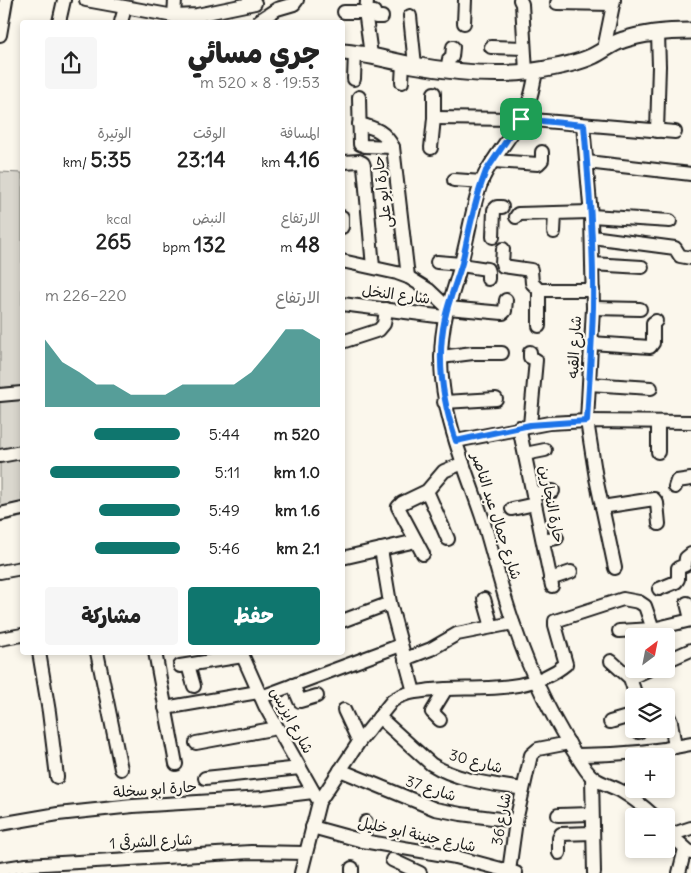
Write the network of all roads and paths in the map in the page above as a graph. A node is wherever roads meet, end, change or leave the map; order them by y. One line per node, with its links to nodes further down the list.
1 (6, 0): 27 (street)
2 (64, 0): 20 (street)
3 (86, 0): 14 (street)
4 (175, 0): 16 (street)
5 (297, 0): 23 (street)
6 (465, 0): 24 (street)
7 (254, 1): 12 (street); 22 (street)
8 (521, 1): 30 (street, شارع جمال عبد الناصر)
9 (585, 2): 10 (street); 11 (street)
10 (614, 2): 31 (street)
11 (557, 3)
12 (214, 5): 19 (street)
13 (367, 6): 15 (street); 18 (street); 33 (street)
14 (126, 8): 16 (street); 21 (street)
15 (344, 12)
16 (174, 16): 19 (street)
17 (410, 16): 34 (street)
18 (382, 17)
19 (198, 19)
20 (59, 20)
21 (122, 20)
22 (260, 20)
23 (262, 20)
24 (464, 23)
25 (691, 31): 26 (street)
26 (658, 34): 31 (street); 45 (street)
27 (0, 35)
28 (453, 46): 35 (street)
29 (491, 47): 30 (street)
30 (524, 48): 36 (street, شارع جمال عبد الناصر)
31 (604, 49): 36 (street)
32 (349, 52): 33 (street); 37 (street)
33 (371, 55): 34 (street)
34 (409, 64): 35 (street); 38 (street)
35 (448, 70): 36 (street)
36 (531, 72): 42 (street, شارع جمال عبد الناصر)
37 (354, 78)
38 (402, 82)
39 (434, 92): 41 (street)
40 (359, 97): 43 (street)
41 (434, 118): 42 (street); 48 (street)
42 (521, 119): 44 (street); 50 (street, شارع جمال عبد الناصر)
43 (359, 124): 47 (street, حارة ابو على); 47 (street)
44 (584, 125): 45 (street); 52 (street, شارع القبه)
45 (656, 131): 46 (street)
46 (675, 132)
47 (393, 147): 74 (street, حارة ابو على)
48 (431, 148)
49 (542, 152): 50 (street)
50 (493, 161): 55 (street, شارع جمال عبد الناصر)
51 (345, 162): 72 (street)
52 (587, 162): 53 (street); 58 (street, شارع القبه)
53 (691, 174)
54 (454, 180): 55 (street)
55 (482, 182): 60 (street, شارع جمال عبد الناصر)
56 (502, 207): 61 (street)
57 (555, 214): 58 (street); 59 (street); 63 (street)
58 (591, 214): 62 (street); 65 (street, شارع القبه)
59 (516, 217)
60 (472, 219): 61 (street); 70 (street, شارع جمال عبد الناصر)
61 (494, 221): 64 (street)
62 (670, 221)
63 (554, 232)
64 (494, 237)
65 (592, 237): 67 (street); 71 (street, شارع القبه)
66 (504, 249): 76 (street)
67 (691, 258)
68 (345, 262): 72 (street)
69 (437, 262): 70 (street)
70 (461, 264): 75 (street); 83 (street, شارع جمال عبد الناصر)
71 (592, 264): 73 (street); 77 (street, شارع القبه)
72 (373, 267): 74 (street)
73 (642, 267)
74 (408, 277): 83 (street)
75 (488, 279)
76 (539, 290): 77 (street); 85 (street)
77 (593, 290): 80 (street, شارع القبه)
78 (345, 304): 81 (street, شارع النخل)
79 (500, 304): 83 (street, شارع النخل)
80 (592, 308): 82 (street); 87 (street, شارع القبه)
81 (386, 309): 83 (street, شارع النخل); 86 (street)
82 (640, 309)
83 (447, 313): 90 (street, شارع جمال عبد الناصر)
84 (656, 321): 87 (street)
85 (539, 326)
86 (345, 341)
87 (591, 343): 91 (street, شارع القبه)
88 (530, 352): 100 (street, حارة النجارين)
89 (502, 353): 90 (street)
90 (441, 357): 96 (street, شارع جمال عبد الناصر)
91 (589, 384): 92 (street); 97 (street, شارع القبه)
92 (651, 388)
93 (20, 393): 94 (street)
94 (0, 395)
95 (496, 399): 96 (street)
96 (444, 402): 101 (street, شارع جمال عبد الناصر)
97 (587, 421): 99 (street); 100 (street); 113 (street, شارع القبه)
98 (691, 422): 99 (street)
99 (658, 423): 104 (street)
100 (525, 426): 101 (street); 105 (street, حارة النجارين)
101 (456, 441): 107 (street, شارع جمال عبد الناصر)
102 (545, 450): 105 (street)
103 (20, 452): 106 (street)
104 (658, 452)
105 (525, 454): 111 (street, حارة النجارين)
106 (0, 456)
107 (463, 463): 110 (street); 136 (street, شارع جمال عبد الناصر)
108 (691, 479): 109 (street)
109 (675, 487)
110 (427, 491): 119 (street); 120 (street)
111 (530, 491): 112 (street); 115 (street); 121 (street, حارة النجارين)
112 (553, 491)
113 (602, 507): 117 (street); 127 (street, شارع القبه)
114 (20, 509): 116 (street)
115 (512, 509)
116 (0, 514)
117 (659, 524)
118 (558, 538): 121 (street)
119 (448, 539)
120 (416, 541): 122 (street); 123 (street)
121 (543, 541): 129 (street, حارة النجارين)
122 (381, 549): 125 (street); 132 (street)
123 (423, 554)
124 (691, 554): 130 (street)
125 (345, 557)
126 (20, 568): 128 (street)
127 (615, 568)
128 (0, 572)
129 (571, 572)
130 (659, 589)
131 (484, 599): 137 (street)
132 (390, 603): 135 (street); 144 (street)
133 (687, 603): 134 (street)
134 (691, 619): 139 (street)
135 (345, 620)
136 (513, 622): 137 (street); 156 (street, شارع جمال عبد الناصر)
137 (492, 627): 152 (street)
138 (653, 628): 156 (street)
139 (657, 628)
140 (619, 631): 141 (street)
141 (625, 631)
142 (20, 635): 143 (street)
143 (0, 639)
144 (401, 645): 152 (street); 157 (street)
145 (691, 650): 151 (street)
146 (40, 655): 182 (street)
147 (98, 655): 180 (street)
148 (156, 655): 164 (street)
149 (237, 655): 158 (street)
150 (242, 655): 162 (street, شارع ايزيس)
151 (675, 657)
152 (405, 659): 161 (street)
153 (611, 661): 154 (street)
154 (625, 674)
155 (630, 678): 159 (street)
156 (536, 682): 160 (street); 174 (street, شارع جمال عبد الناصر)
157 (292, 685): 162 (street); 163 (street)
158 (194, 686)
159 (633, 688)
160 (446, 689): 161 (street); 168 (street)
161 (414, 692): 166 (street)
162 (259, 694): 164 (street); 170 (street, شارع ايزيس)
163 (317, 696)
164 (165, 708): 178 (street)
165 (344, 710): 172 (street)
166 (379, 717): 172 (street); 185 (street, شارع 30)
167 (625, 718): 169 (street)
168 (440, 720)
169 (610, 722)
170 (277, 728): 173 (street); 179 (street, شارع ايزيس)
171 (674, 738): 176 (street)
172 (359, 742): 181 (street)
173 (196, 743)
174 (569, 743): 177 (street, شارع جمال عبد الناصر); 185 (street, شارع 36)
175 (691, 744): 176 (street)
176 (675, 747): 177 (street)
177 (576, 754): 183 (street, شارع جمال عبد الناصر)
178 (176, 764)
179 (300, 768): 184 (street); 186 (street, شارع ايزيس)
180 (121, 769)
181 (340, 770): 186 (street); 190 (street, شارع 37)
182 (57, 777)
183 (592, 777): 187 (street, شارع جمال عبد الناصر); 188 (street)
184 (205, 778)
185 (522, 789): 190 (street, شارع 36)
186 (316, 797): 192 (street, حارة ابو سخلة); 193 (street)
187 (645, 808)
188 (592, 814): 189 (street); 196 (street)
189 (558, 815)
190 (516, 821): 204 (street, شارع 36)
191 (366, 822): 198 (street)
192 (0, 824)
193 (312, 827): 198 (street, شارع جنينة ابو خليل); 200 (street)
194 (691, 828): 195 (street)
195 (675, 831)
196 (592, 833): 201 (street); 207 (street)
197 (675, 839): 199 (street)
198 (364, 841): 204 (street, شارع جنينة ابو خليل)
199 (688, 851): 208 (street)
200 (305, 853): 203 (street, شارع الشرقى 1); 205 (street)
201 (558, 853)
202 (392, 860): 206 (street)
203 (0, 869)
204 (513, 872)
205 (301, 873)
206 (420, 873)
207 (594, 873)
208 (679, 873)

